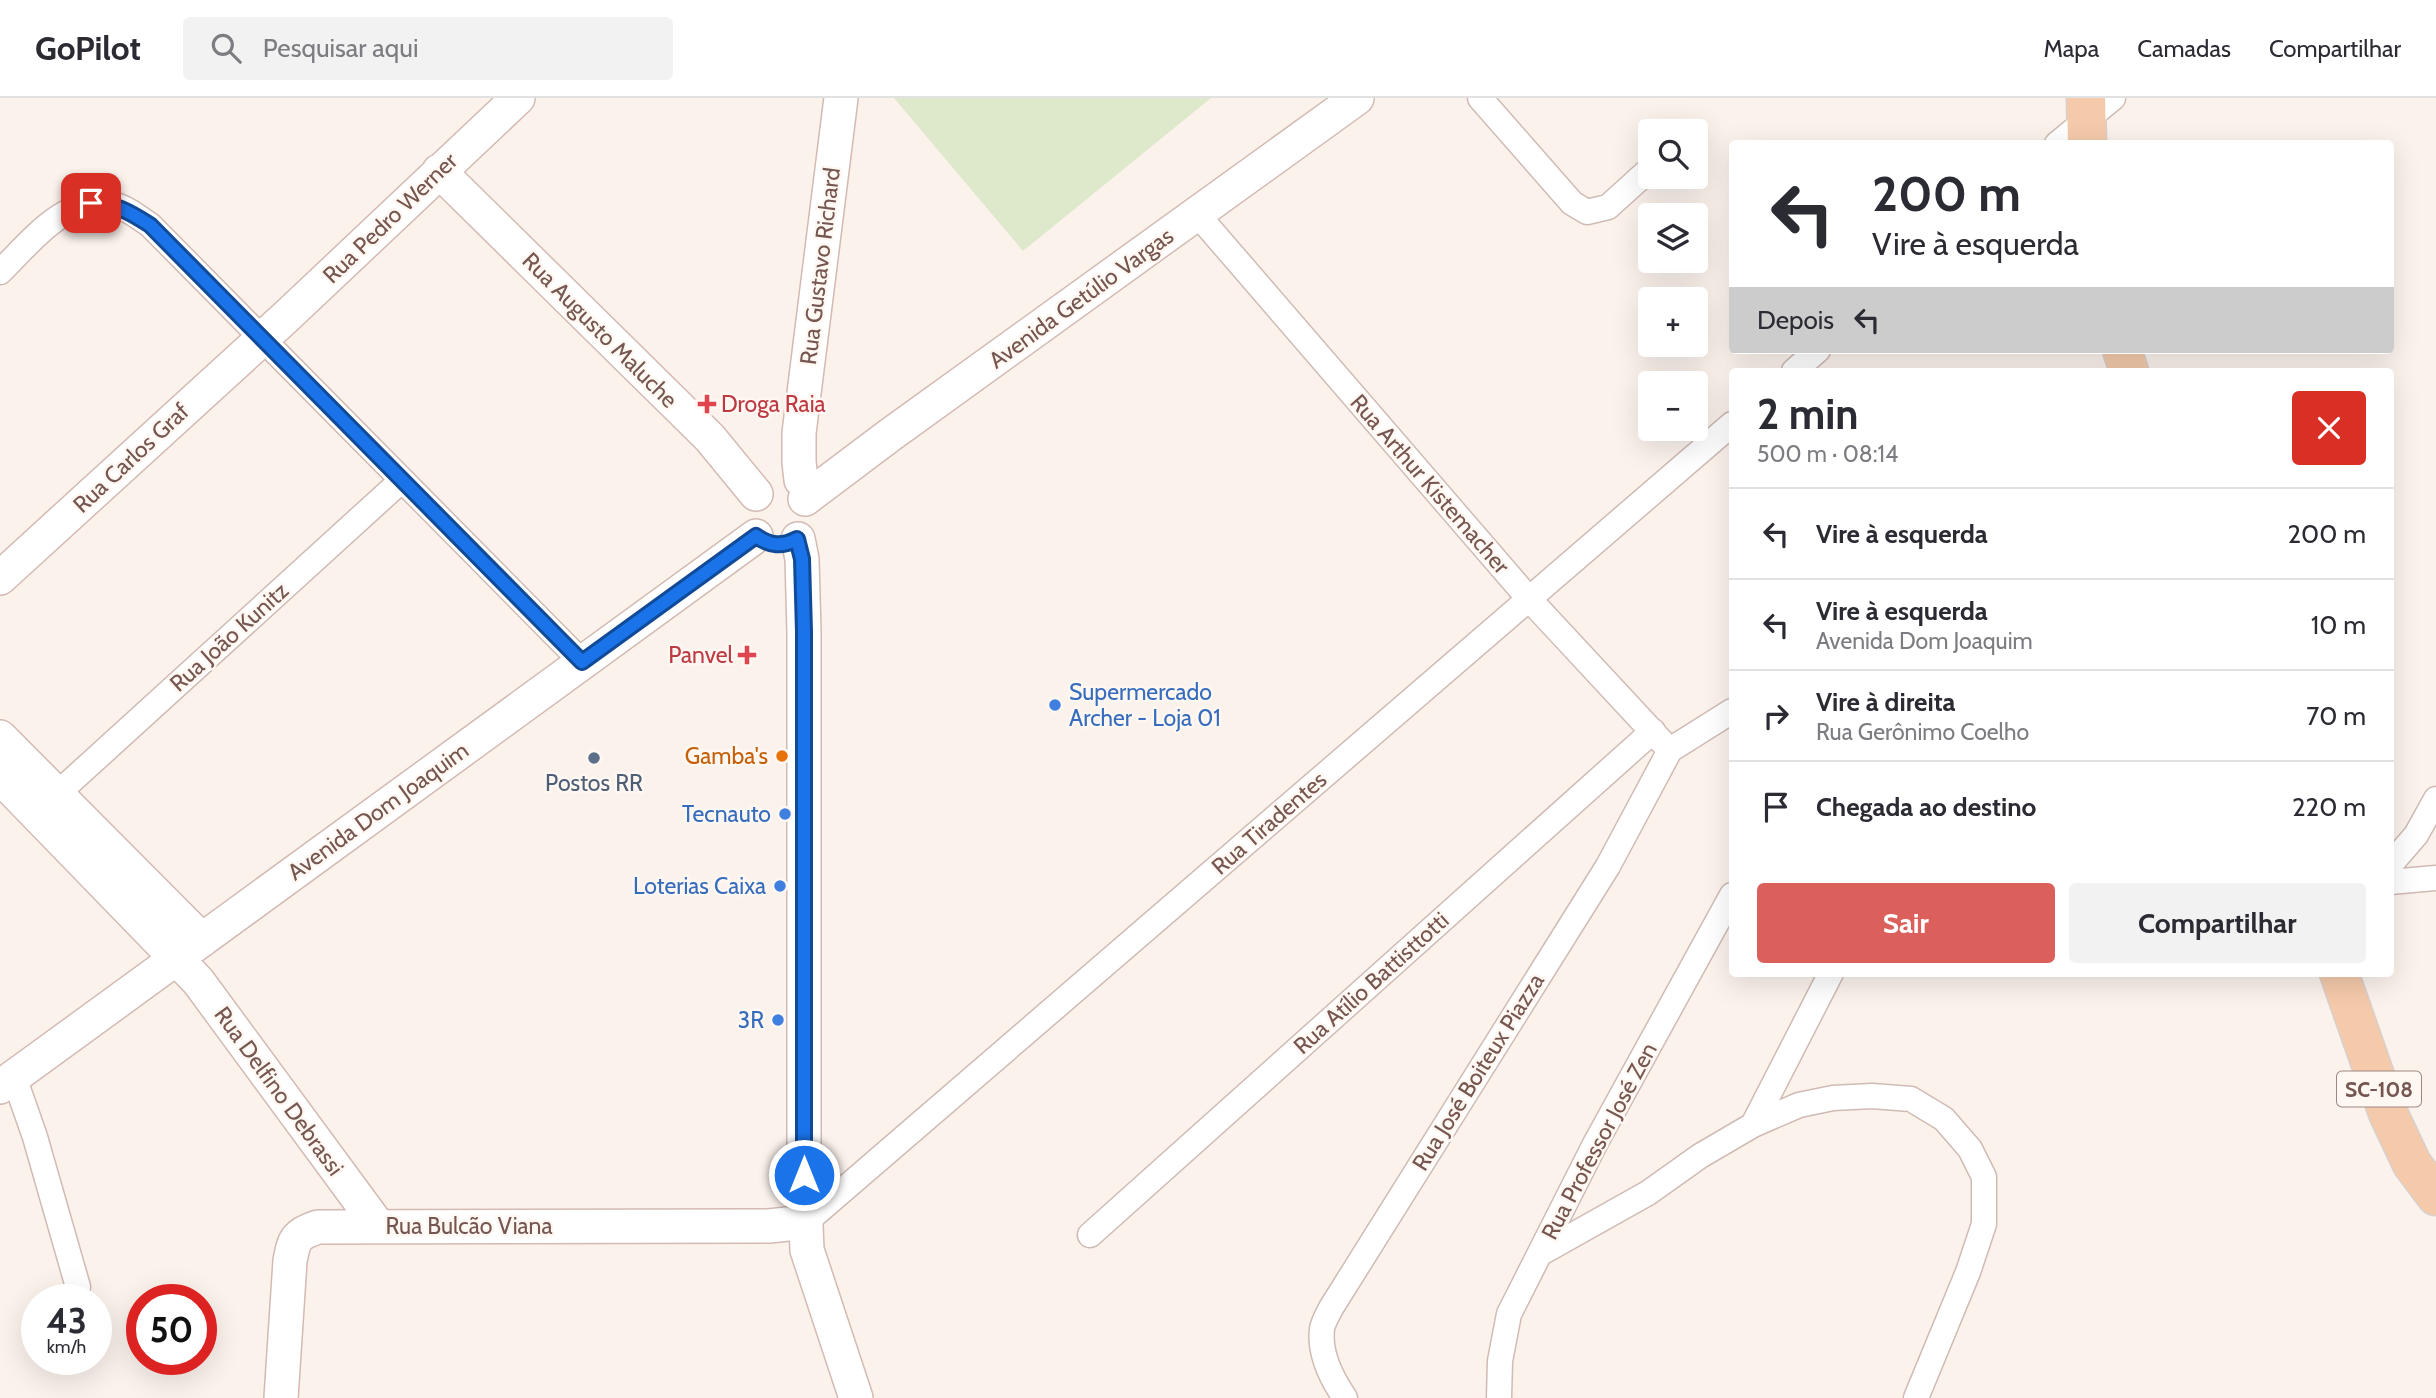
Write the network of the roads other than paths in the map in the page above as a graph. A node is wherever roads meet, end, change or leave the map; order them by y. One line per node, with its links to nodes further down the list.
1 (518, 98): 7 (main road, Rua Pedro Werner)
2 (841, 98): 16 (main road, Rua Gustavo Richard)
3 (1357, 98): 9 (main road, Avenida Getúlio Vargas)
4 (1480, 98): 8 (street)
5 (2093, 114): 6 (street)
6 (2062, 140)
7 (439, 171): 11 (main road, Rua Pedro Werner); 16 (main road, Rua Augusto Maluche)
8 (1638, 180)
9 (1197, 214): 16 (main road, Avenida Getúlio Vargas); 20 (street, Rua Arthur Kistemacher)
10 (0, 272): 11 (street)
11 (263, 338): 15 (street); 19 (main road, Rua Carlos Graf)
12 (1813, 354): 13 (street)
13 (1797, 368)
14 (1729, 427): 20 (street, Rua Tiradentes)
15 (402, 480): 21 (street); 28 (street, Rua João Kunitz)
16 (790, 491): 17 (main road); 18 (main road)
17 (756, 536): 18 (main road); 21 (main road, Avenida Dom Joaquim)
18 (797, 539): 39 (main road)
19 (0, 579)
20 (1530, 600): 23 (street, Rua Arthur Kistemacher); 39 (street, Rua Tiradentes)
21 (582, 662): 33 (main road, Avenida Dom Joaquim)
22 (1729, 713): 25 (street)
23 (1653, 732): 25 (street, Rua Arthur Kistemacher); 41 (street, Rua Atílio Battisttotti)
24 (0, 737): 28 (main road)
25 (1670, 750): 46 (street, Rua José Boiteux Piazza)
26 (0, 776): 28 (main road)
27 (2436, 799): 29 (street)
28 (46, 804): 33 (main road, Rua Delfino Debrassi)
29 (2394, 860)
30 (2436, 878): 31 (street)
31 (2394, 881)
32 (1729, 900): 42 (street, Rua Professor José Zen)
33 (189, 949): 36 (main road, Avenida Dom Joaquim); 40 (main road, Rua Delfino Debrassi)
34 (1829, 977): 37 (street)
35 (2340, 977): 38 (main road, SC-108)
36 (7, 1082): 43 (street)
37 (1753, 1125): 42 (street); 48 (street)
38 (2436, 1196)
39 (806, 1222): 40 (main road, Rua Bulcão Viana); 45 (main road)
40 (379, 1227): 44 (main road, Rua Bulcão Viana)
41 (1090, 1235)
42 (1541, 1253): 47 (street, Rua Professor José Zen)
43 (77, 1284)
44 (281, 1398)
45 (856, 1398)
46 (1345, 1398)
47 (1499, 1398)
48 (1916, 1398)

